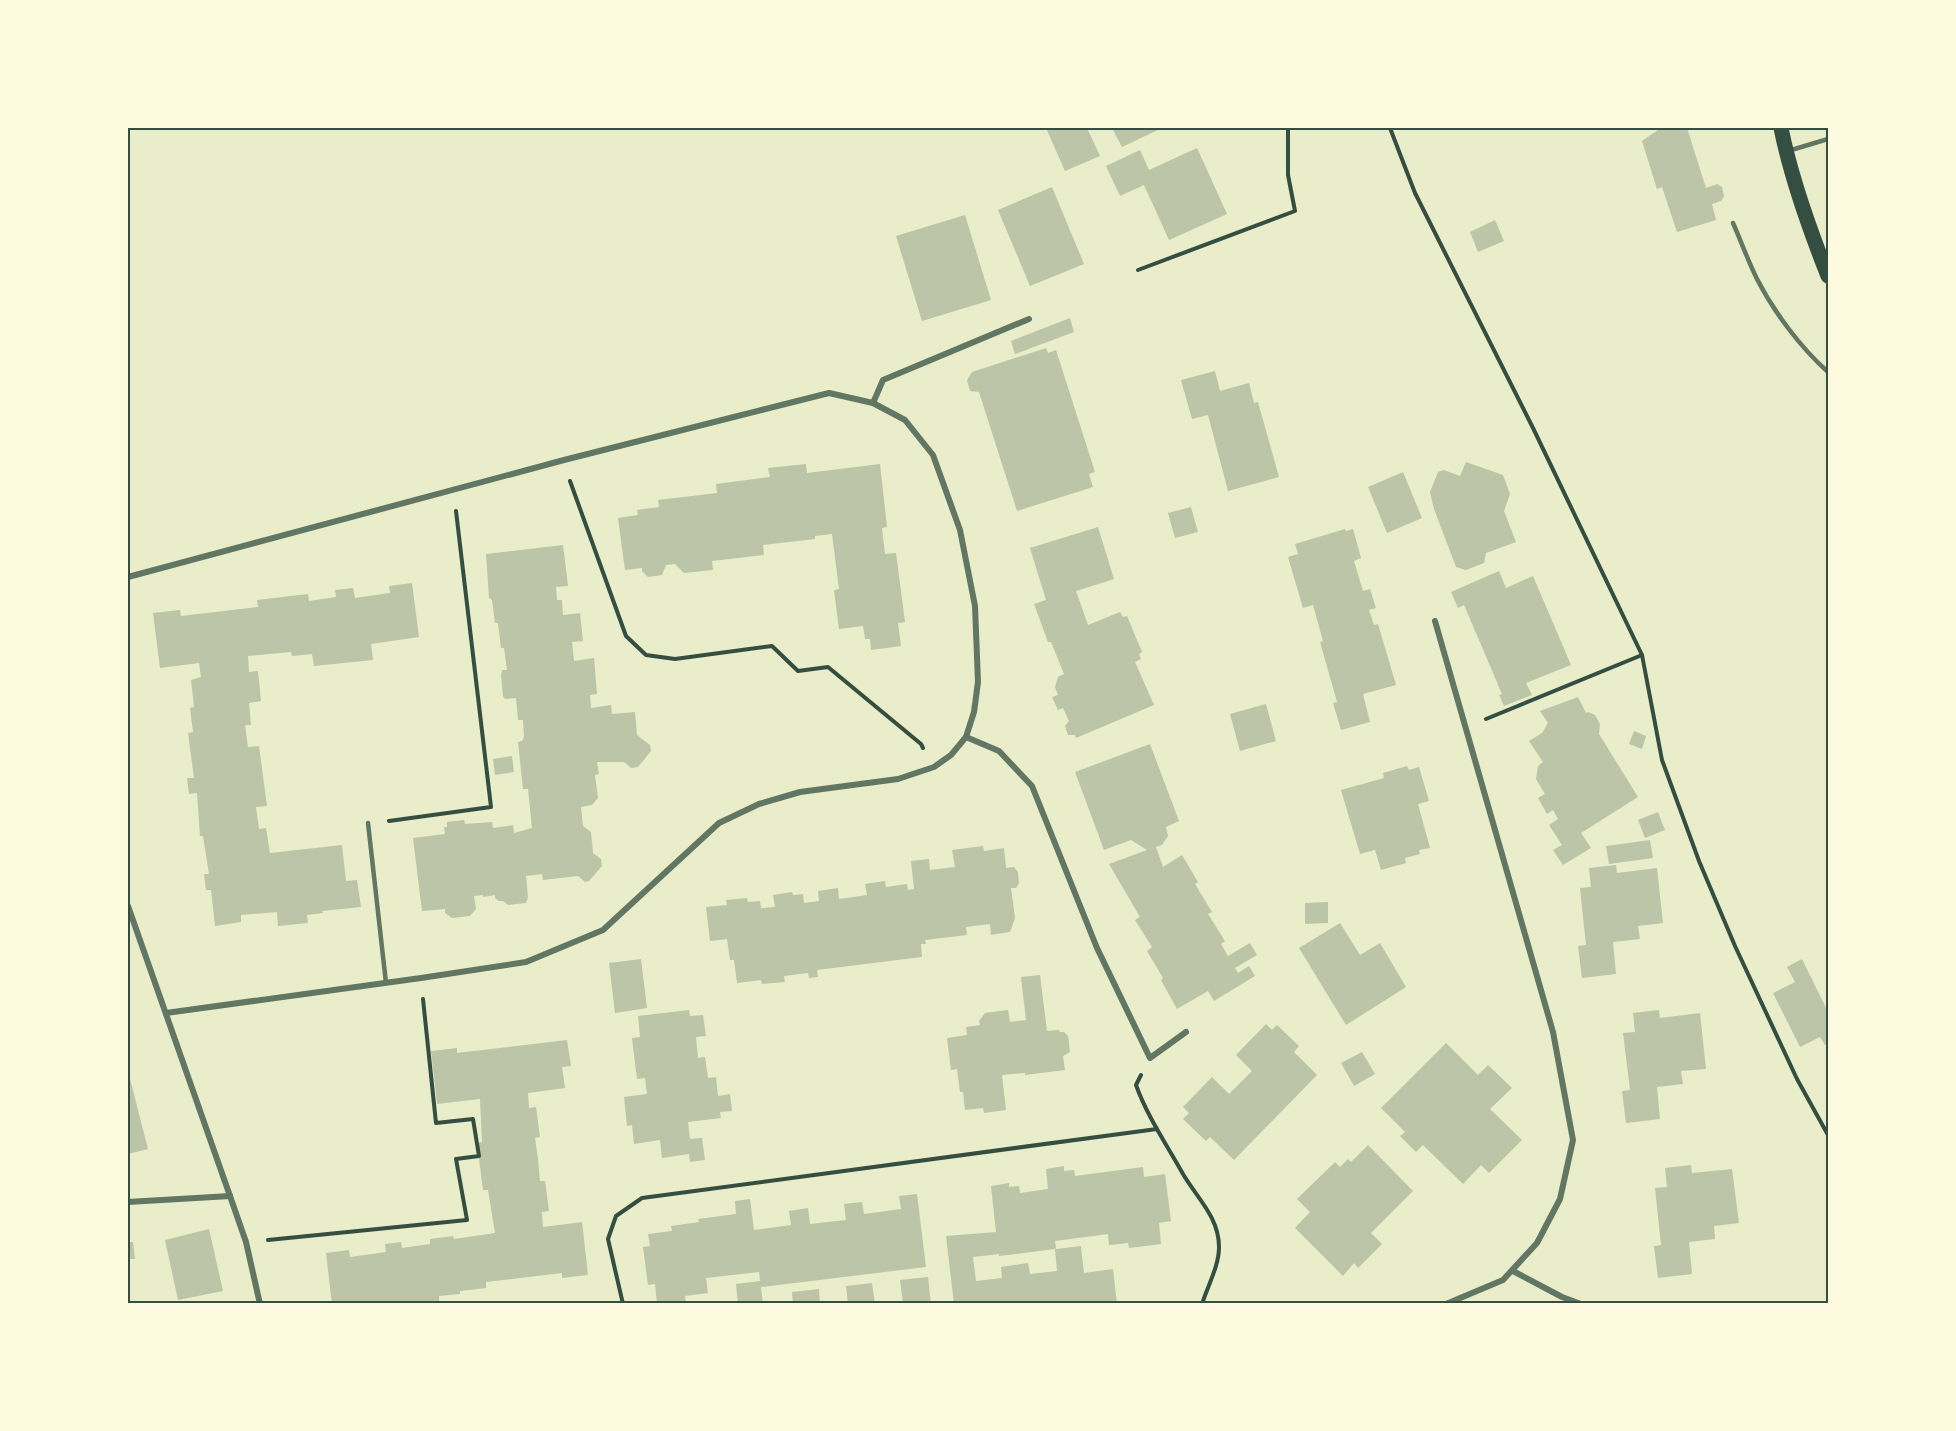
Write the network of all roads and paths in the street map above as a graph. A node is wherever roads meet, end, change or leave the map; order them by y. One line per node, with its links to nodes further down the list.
1 (1288, 128): 7 (path)
2 (1390, 128): 16 (path)
3 (1780, 128): 5 (main road)
4 (1828, 139): 5 (lane)
5 (1786, 152): 8 (main road)
6 (1733, 223): 10 (lane)
7 (1138, 270)
8 (1828, 276)
9 (1029, 318): 11 (street)
10 (1828, 372)
11 (873, 403): 12 (street); 18 (street)
12 (564, 460): 13 (street); 19 (path)
13 (453, 490): 14 (street); 20 (path)
14 (128, 577)
15 (1435, 621): 17 (street)
16 (1642, 655): 17 (path); 28 (path)
17 (1466, 728): 32 (street)
18 (966, 737): 19 (street); 25 (street)
19 (934, 767): 22 (street)
20 (368, 824): 23 (lane)
21 (128, 906): 24 (street)
22 (421, 978): 23 (street); 31 (path)
23 (386, 983): 24 (street)
24 (166, 1013): 29 (street)
25 (1186, 1032)
26 (1141, 1099): 27 (path)
27 (1158, 1129): 34 (path); 35 (path)
28 (1828, 1135)
29 (231, 1196): 30 (street); 31 (street)
30 (128, 1202)
31 (246, 1242): 33 (street)
32 (1513, 1271): 36 (street); 37 (street)
33 (260, 1304)
34 (623, 1304)
35 (1202, 1304)
36 (1446, 1304)
37 (1581, 1304)

